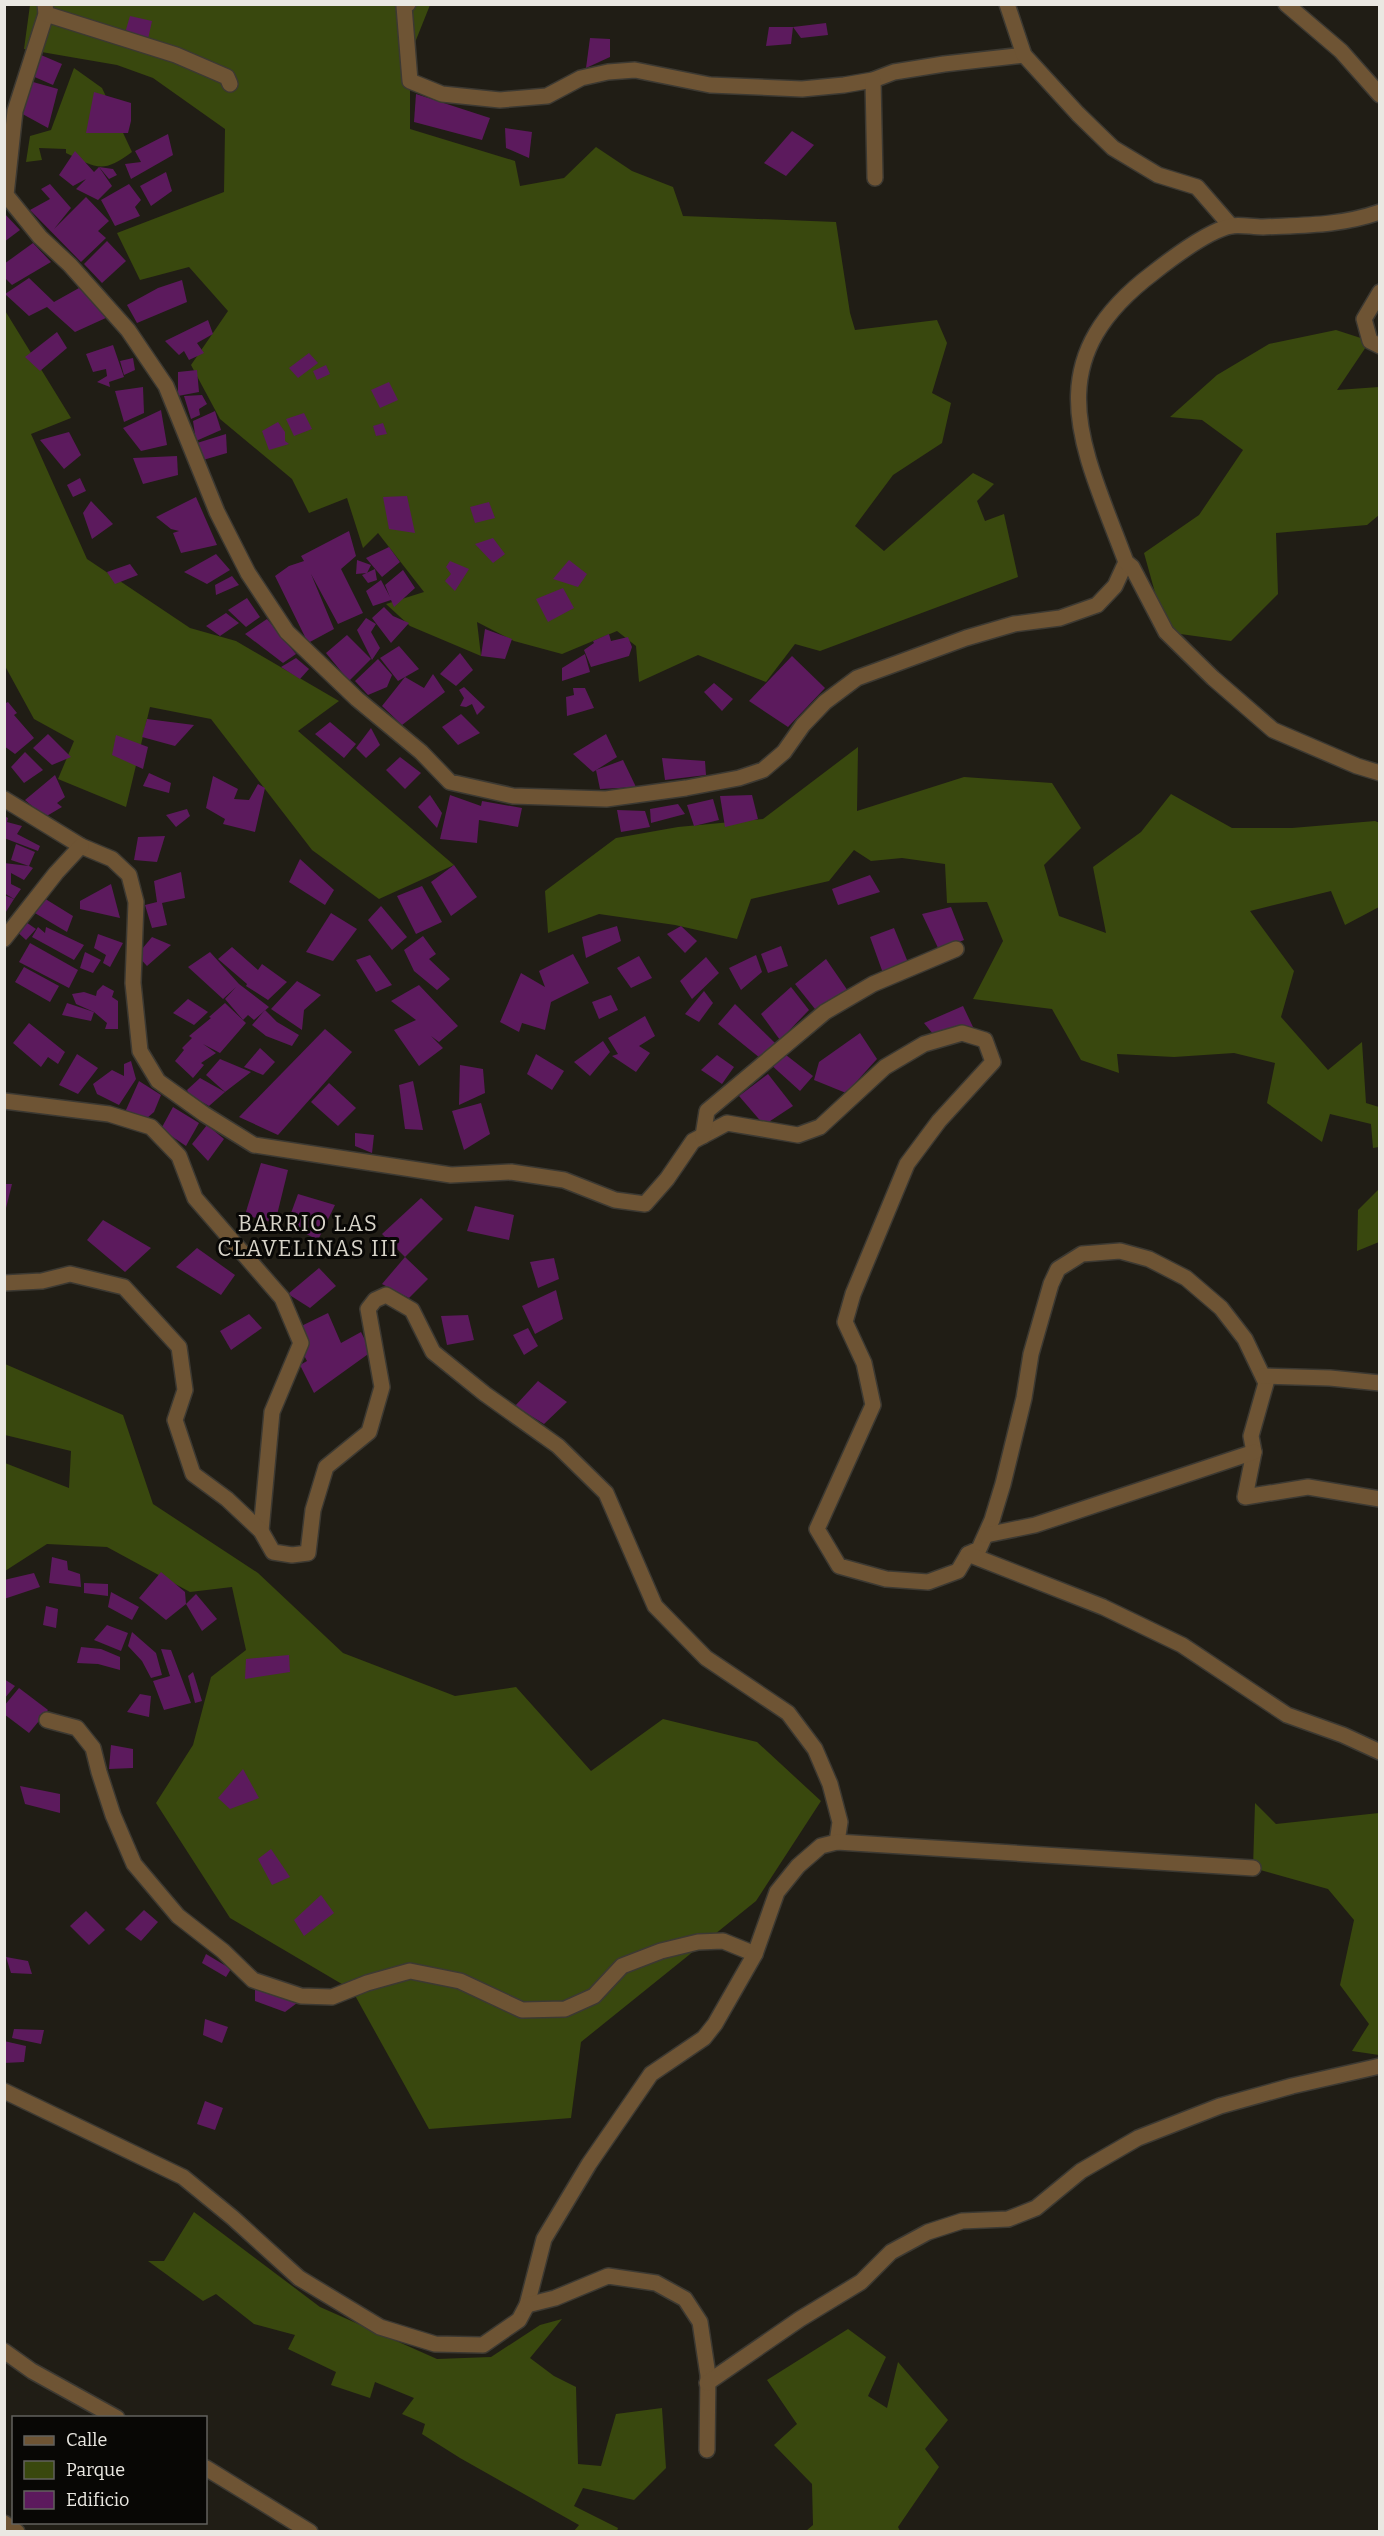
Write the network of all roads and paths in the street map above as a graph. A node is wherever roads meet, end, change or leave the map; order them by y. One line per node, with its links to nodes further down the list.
1 (408, 4): 6 (street)
2 (1007, 4): 5 (street)
3 (1286, 4): 8 (street)
4 (45, 9): 7 (street); 14 (street)
5 (1024, 55): 6 (street); 11 (street)
6 (873, 80): 9 (street)
7 (230, 84)
8 (1380, 95)
9 (875, 178)
10 (1380, 212): 11 (street)
11 (1231, 226): 14 (street)
12 (1380, 292): 13 (street)
13 (1380, 346)
14 (1126, 562): 15 (street)
15 (1380, 772)
16 (4, 799): 17 (street)
17 (81, 846): 18 (street); 21 (street)
18 (4, 939)
19 (956, 949): 21 (street)
20 (4, 1101): 27 (street)
21 (703, 1136): 29 (street)
22 (4, 1283): 27 (street)
23 (1263, 1376): 24 (street); 25 (street); 28 (street)
24 (1380, 1383)
25 (1254, 1452): 26 (street); 28 (street)
26 (1380, 1499)
27 (261, 1531): 32 (street)
28 (986, 1535): 29 (street)
29 (968, 1554): 31 (street)
30 (47, 1720): 34 (street)
31 (1380, 1752)
32 (837, 1842): 33 (street); 34 (street)
33 (1253, 1868)
34 (755, 1954): 37 (street)
35 (1380, 2066): 39 (street)
36 (4, 2091): 37 (street)
37 (527, 2305): 39 (street)
38 (4, 2351): 40 (street)
39 (707, 2383): 41 (street)
40 (113, 2416)
41 (706, 2450)
42 (207, 2469): 45 (street)
43 (4, 2523): 44 (street)
44 (17, 2532)
45 (310, 2532)

